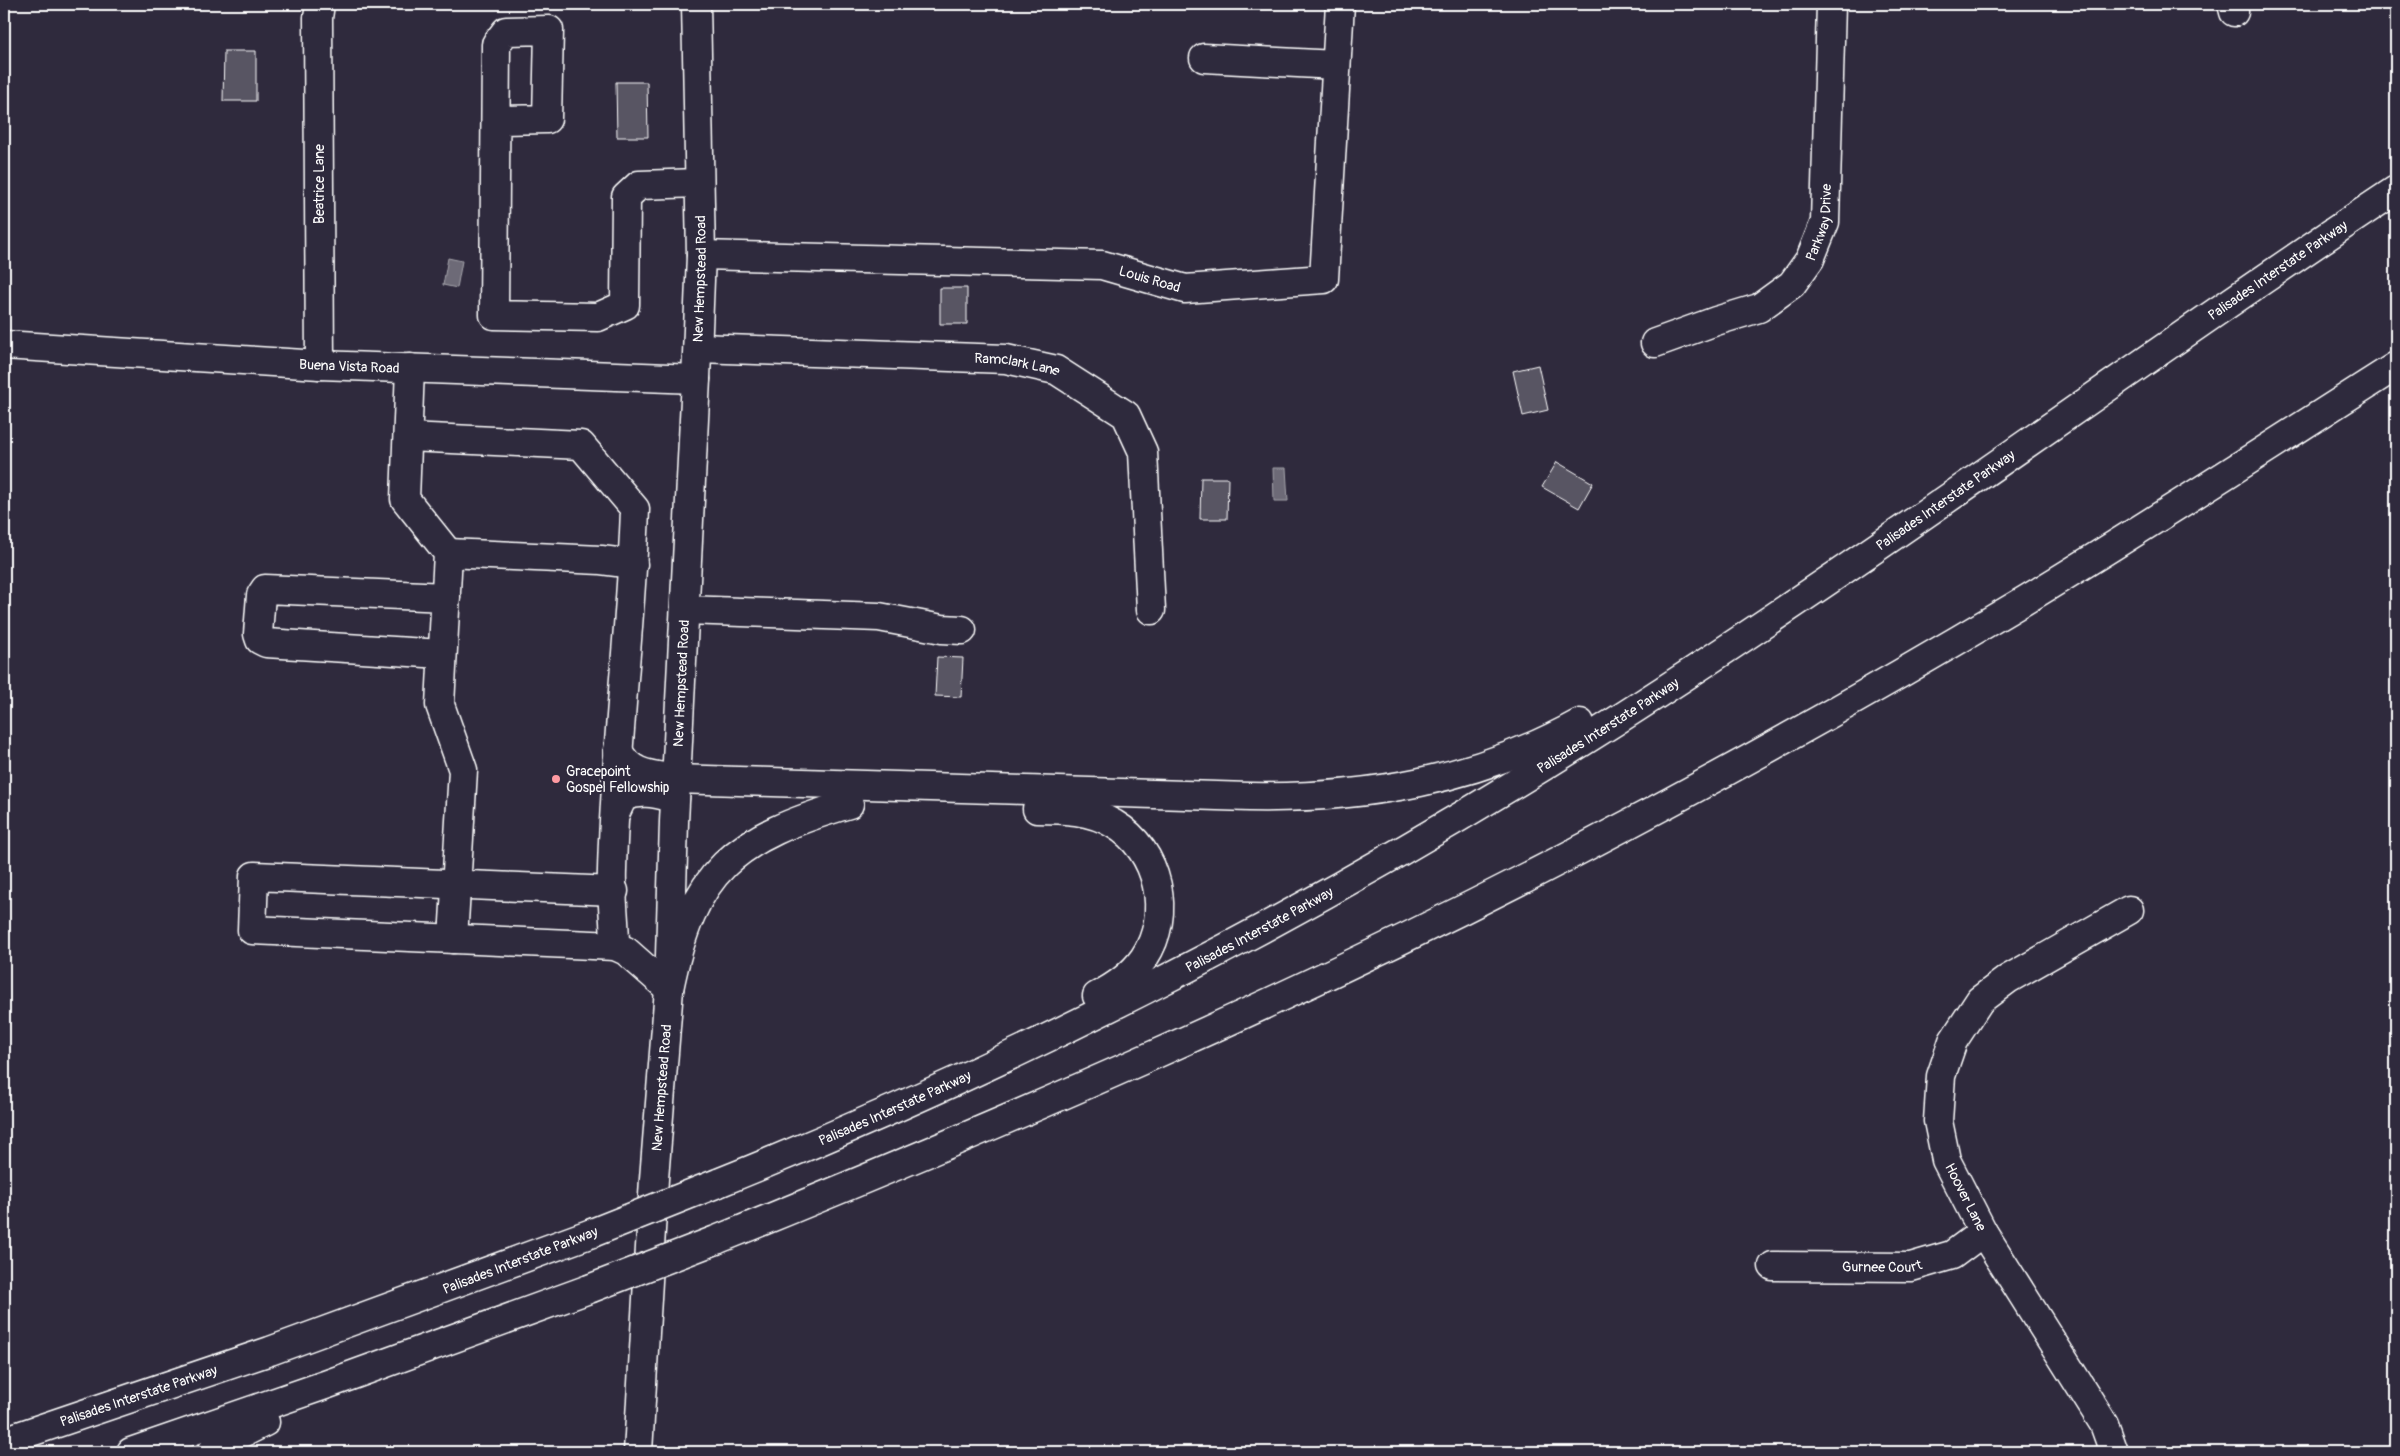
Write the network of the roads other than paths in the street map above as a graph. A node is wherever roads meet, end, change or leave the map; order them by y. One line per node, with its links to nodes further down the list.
1 (320, 4): 14 (main road, Beatrice Lane)
2 (696, 4): 8 (main road, New Hempstead Road)
3 (1340, 4): 6 (main road, Louis Road)
4 (1831, 4): 11 (main road, Parkway Drive)
5 (1204, 58): 6 (main road)
6 (1336, 65): 10 (main road, Louis Road)
7 (496, 120): 8 (main road)
8 (699, 183): 10 (main road, New Hempstead Road)
9 (2396, 190): 24 (main road, Palisades Interstate Parkway)
10 (701, 255): 13 (main road, New Hempstead Road)
11 (1655, 343)
12 (4, 345): 14 (main road, Buena Vista Road)
13 (698, 348): 17 (main road, New Hempstead Road); 23 (main road, Ramclark Lane)
14 (320, 364): 16 (main road, Buena Vista Road)
15 (2396, 366): 40 (main road, bridge)
16 (410, 368): 17 (main road, Buena Vista Road); 18 (main road)
17 (696, 380): 22 (main road, New Hempstead Road)
18 (408, 437): 19 (main road); 20 (main road)
19 (448, 553): 20 (main road); 21 (main road)
20 (633, 564): 27 (main road)
21 (446, 597): 26 (main road); 26 (main road)
22 (685, 610): 25 (main road); 28 (main road, New Hempstead Road)
23 (1151, 610)
24 (1772, 618): 28 (main road); 37 (main road, Palisades Interstate Parkway)
25 (962, 630)
26 (442, 654): 31 (main road)
27 (618, 750): 28 (main road); 30 (main road)
28 (676, 788): 29 (main road); 30 (main road); 36 (main road, New Hempstead Road)
29 (849, 804): 36 (main road); 37 (main road)
30 (615, 814): 32 (main road)
31 (457, 884): 32 (main road); 34 (main road); 34 (main road)
32 (614, 891): 35 (main road)
33 (2129, 910): 38 (main road, Hoover Lane)
34 (453, 939): 35 (main road)
35 (615, 946): 36 (main road)
36 (668, 990): 44 (main road, New Hempstead Road)
37 (884, 1114): 41 (main road, Palisades Interstate Parkway, bridge)
38 (1982, 1232): 39 (main road, Gurnee Court); 45 (main road, Hoover Lane)
39 (1773, 1266)
40 (534, 1310): 42 (main road); 43 (main road)
41 (4, 1441)
42 (131, 1452)
43 (212, 1452)
44 (638, 1452)
45 (2114, 1452)

